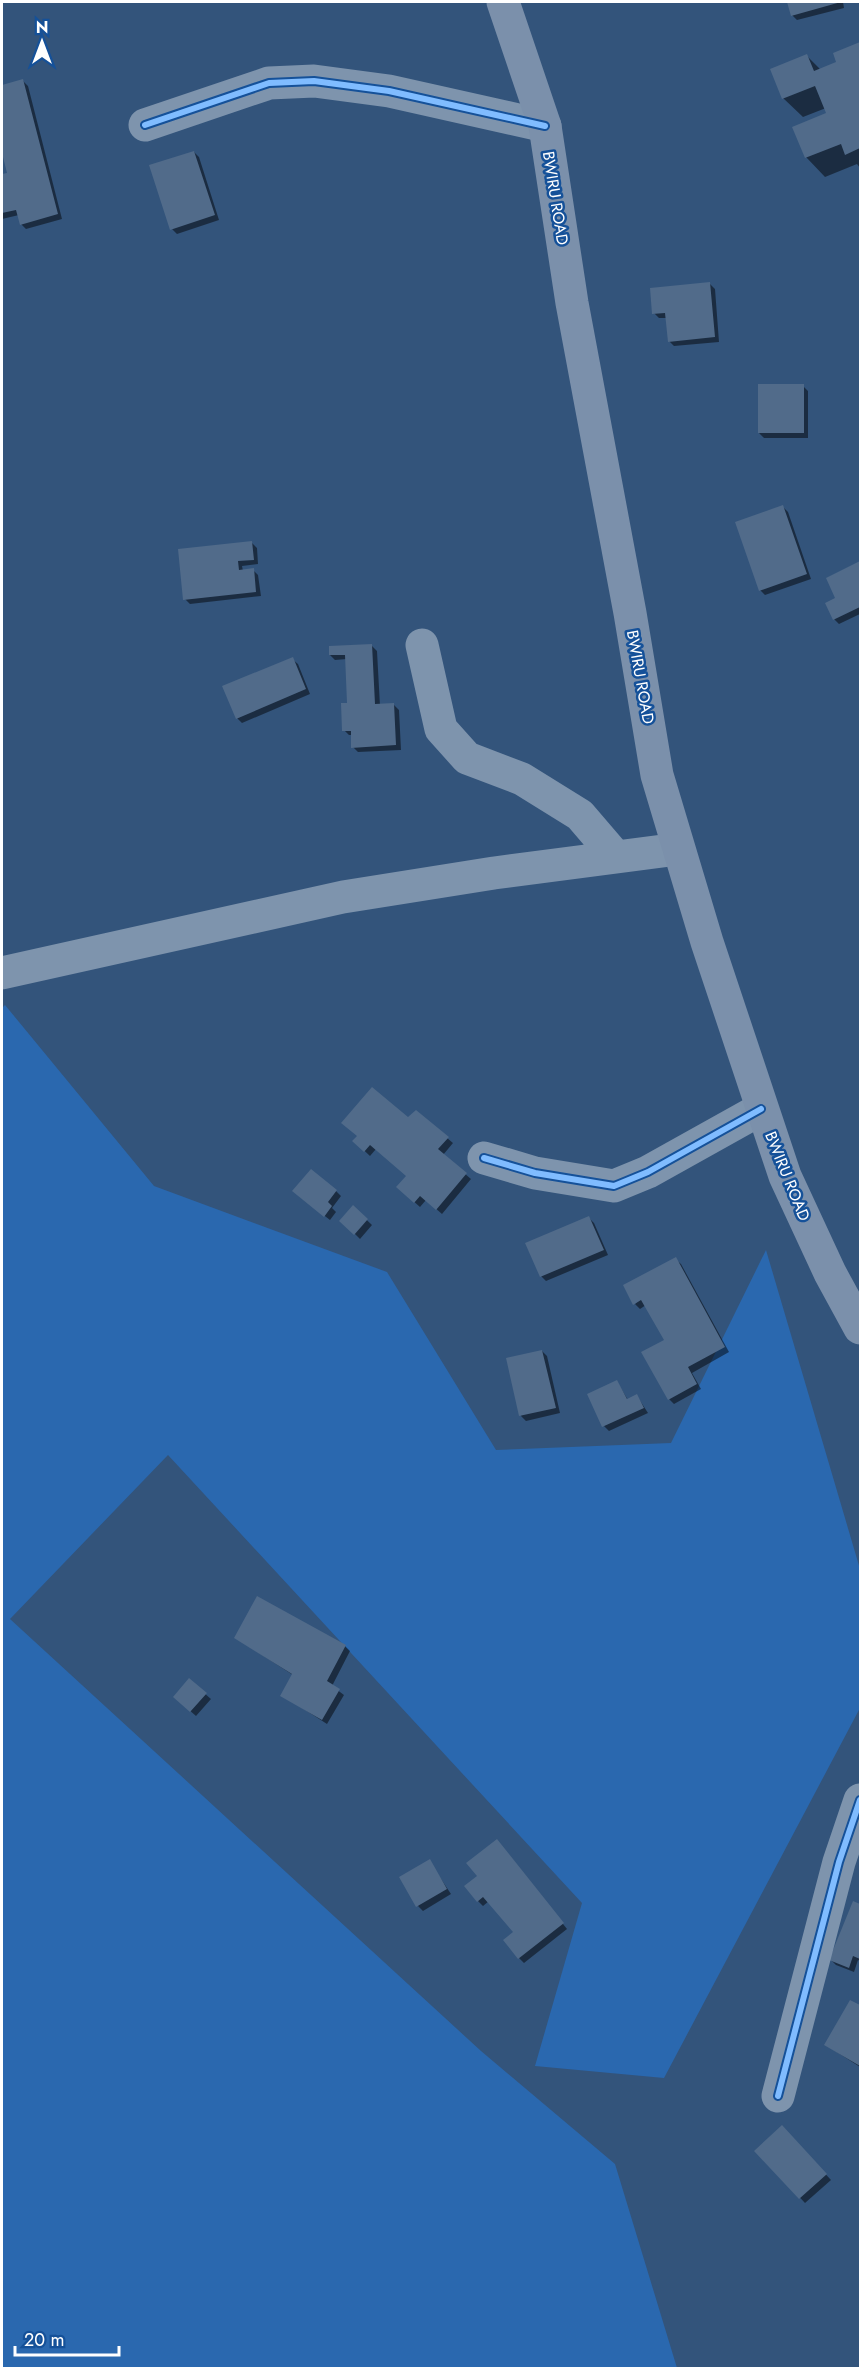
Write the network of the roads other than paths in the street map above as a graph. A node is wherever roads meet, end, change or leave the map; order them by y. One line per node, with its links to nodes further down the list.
1 (503, 2): 3 (main road, BWIRU ROAD)
2 (145, 125): 3 (street)
3 (545, 126): 5 (main road, BWIRU ROAD)
4 (422, 645): 6 (street)
5 (678, 849): 6 (street); 8 (main road, BWIRU ROAD)
6 (616, 857): 7 (street)
7 (2, 974)
8 (761, 1109): 9 (street); 10 (main road, BWIRU ROAD)
9 (484, 1158)
10 (861, 1328)
11 (861, 1800): 12 (street)
12 (778, 2096)

